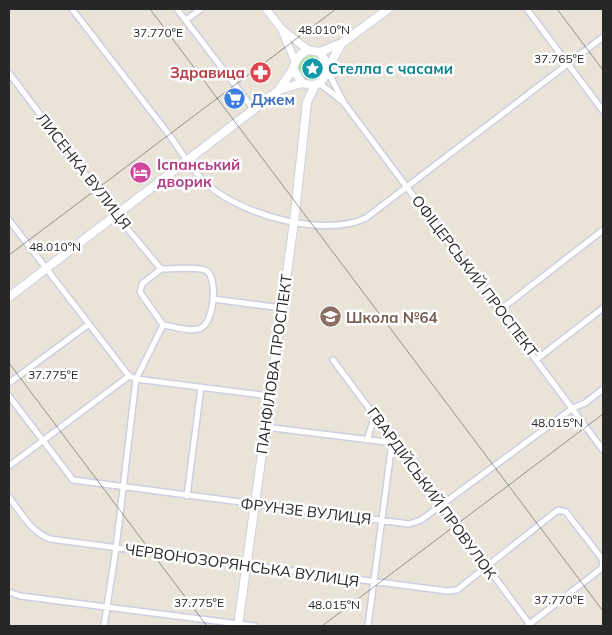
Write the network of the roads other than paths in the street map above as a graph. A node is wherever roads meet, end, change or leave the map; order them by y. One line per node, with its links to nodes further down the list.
1 (72, 9): 24 (street)
2 (177, 9): 7 (street)
3 (202, 9): 7 (street)
4 (266, 9): 8 (street)
5 (388, 9): 10 (main road)
6 (527, 9): 13 (street)
7 (186, 20): 22 (street)
8 (281, 28): 11 (street); 14 (street)
9 (603, 37): 13 (street)
10 (342, 43): 12 (main road); 15 (main road)
11 (308, 50): 12 (main road); 14 (main road)
12 (320, 52): 15 (main road)
13 (568, 64): 23 (street); 25 (street)
14 (294, 65): 17 (main road); 19 (main road)
15 (328, 69): 18 (main road); 21 (street)
16 (9, 73): 26 (street, ЛИСЕНКА ВУЛИЦЯ)
17 (302, 83): 18 (main road); 19 (main road); 20 (main road, ПАНФІЛОВА ПРОСПЕКТ)
18 (317, 84): 20 (main road, ПАНФІЛОВА ПРОСПЕКТ); 21 (street)
19 (279, 90): 22 (main road)
20 (307, 102): 28 (main road, ПАНФІЛОВА ПРОСПЕКТ)
21 (344, 103): 25 (street, ОФІЦЕРСЬКИЙ ПРОСПЕКТ)
22 (254, 110): 24 (main road)
23 (603, 111)
24 (188, 160): 26 (main road); 28 (street)
25 (408, 186): 28 (street); 36 (street, ОФІЦЕРСЬКИЙ ПРОСПЕКТ)
26 (116, 215): 30 (main road); 31 (street, ЛИСЕНКА ВУЛИЦЯ)
27 (9, 220): 30 (street)
28 (294, 222): 34 (main road, ПАНФІЛОВА ПРОСПЕКТ)
29 (603, 230): 36 (street)
30 (47, 268): 32 (main road); 37 (street)
31 (161, 268): 33 (street); 38 (street)
32 (9, 297)
33 (213, 299): 34 (street); 38 (street)
34 (282, 308): 47 (main road, ПАНФІЛОВА ПРОСПЕКТ)
35 (603, 308): 39 (street)
36 (500, 310): 39 (street, ОФІЦЕРСЬКИЙ ПРОСПЕКТ)
37 (89, 324): 41 (street); 43 (street)
38 (162, 325): 42 (street)
39 (537, 359): 48 (street, ОФІЦЕРСЬКИЙ ПРОСПЕКТ)
40 (333, 360): 49 (street, ГВАРДІЙСЬКИЙ ПРОВУЛОК)
41 (129, 376): 42 (street); 51 (street)
42 (136, 379): 44 (street); 56 (street)
43 (9, 383)
44 (201, 387): 47 (street); 57 (street)
45 (603, 389): 48 (street, ФРУНЗЕ ВУЛИЦЯ)
46 (9, 396): 51 (street, ФРУНЗЕ ВУЛИЦЯ)
47 (269, 396): 50 (main road, ПАНФІЛОВА ПРОСПЕКТ)
48 (573, 408): 54 (street, ОФІЦЕРСЬКИЙ ПРОСПЕКТ); 60 (street, ФРУНЗЕ ВУЛИЦЯ)
49 (375, 415): 52 (street); 53 (street, ГВАРДІЙСЬКИЙ ПРОВУЛОК)
50 (265, 428): 52 (street); 59 (main road, ПАНФІЛОВА ПРОСПЕКТ)
51 (42, 440): 55 (street); 56 (street, ФРУНЗЕ ВУЛИЦЯ)
52 (367, 440): 53 (street)
53 (395, 443): 60 (street, ГВАРДІЙСЬКИЙ ПРОВУЛОК); 61 (street)
54 (603, 450)
55 (9, 466)
56 (123, 488): 57 (street, ФРУНЗЕ ВУЛИЦЯ); 62 (street)
57 (187, 496): 59 (street, ФРУНЗЕ ВУЛИЦЯ)
58 (9, 497): 62 (street, ЧЕРВОНОЗОРЯНСЬКА ВУЛИЦЯ)
59 (254, 504): 61 (street, ФРУНЗЕ ВУЛИЦЯ); 63 (main road, ПАНФІЛОВА ПРОСПЕКТ)
60 (441, 506): 61 (street, ФРУНЗЕ ВУЛИЦЯ); 64 (street, ГВАРДІЙСЬКИЙ ПРОВУЛОК)
61 (381, 520): 65 (street)
62 (116, 548): 63 (street, ЧЕРВОНОЗОРЯНСЬКА ВУЛИЦЯ); 67 (street)
63 (247, 565): 65 (street, ЧЕРВОНОЗОРЯНСЬКА ВУЛИЦЯ); 68 (main road, ПАНФІЛОВА ПРОСПЕКТ)
64 (486, 567): 65 (street, ЧЕРВОНОЗОРЯНСЬКА ВУЛИЦЯ); 72 (street, ГВАРДІЙСЬКИЙ ПРОВУЛОК); 72 (street, ЧЕРВОНОЗОРЯНСЬКА ВУЛИЦЯ)
65 (374, 582): 71 (street)
66 (9, 592): 67 (street)
67 (107, 607): 68 (street); 69 (street)
68 (238, 625): 70 (street)
69 (104, 626)
70 (255, 626)
71 (368, 626)
72 (529, 626)

